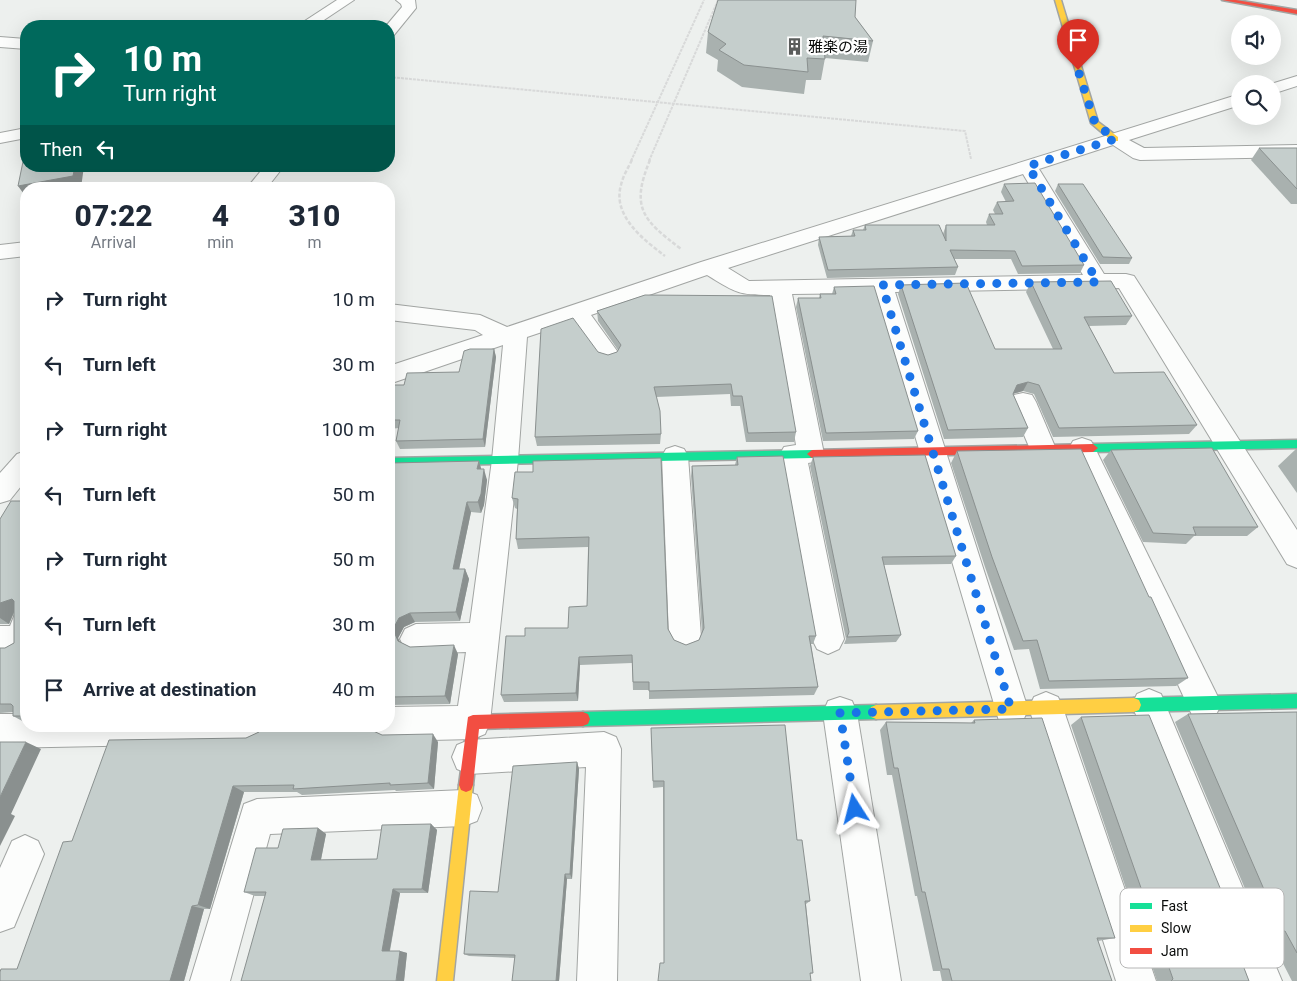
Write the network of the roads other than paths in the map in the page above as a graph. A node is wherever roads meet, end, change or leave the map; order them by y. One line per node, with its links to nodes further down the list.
1 (347, 0): 6 (street)
2 (403, 0): 7 (street)
3 (1058, 0): 13 (street)
4 (1225, 0): 5 (street)
5 (1297, 12)
6 (315, 20)
7 (395, 25)
8 (0, 42): 9 (street)
9 (20, 44)
10 (1231, 102): 13 (street)
11 (20, 134): 12 (street)
12 (0, 138)
13 (1115, 139): 14 (street); 15 (street)
14 (1297, 151)
15 (1028, 166): 20 (street); 21 (street)
16 (270, 172): 17 (street)
17 (262, 182)
18 (20, 250): 19 (street)
19 (0, 252)
20 (699, 271): 23 (street); 24 (street)
21 (1098, 282): 22 (street); 31 (street)
22 (882, 285): 23 (street); 34 (street)
23 (780, 288): 35 (street)
24 (577, 312): 26 (street); 27 (street)
25 (395, 313): 26 (street)
26 (510, 334): 28 (street); 37 (street)
27 (608, 355)
28 (395, 373)
29 (1023, 402): 33 (street)
30 (1297, 444): 31 (street)
31 (1228, 445): 32 (street); 41 (street)
32 (1082, 448): 33 (street); 49 (street)
33 (1043, 449): 34 (street)
34 (932, 452): 35 (street); 52 (street)
35 (802, 454): 36 (street); 46 (street)
36 (675, 456): 37 (street); 43 (street)
37 (505, 460): 38 (street); 42 (street)
38 (395, 462)
39 (20, 475): 40 (street)
40 (9, 501)
41 (1297, 555)
42 (483, 637): 45 (street); 54 (street)
43 (686, 637)
44 (20, 638): 47 (street)
45 (416, 639)
46 (828, 639)
47 (0, 641)
48 (1297, 701): 49 (street)
49 (1204, 704): 50 (street)
50 (1149, 705): 51 (street); 61 (street)
51 (1046, 708): 52 (street); 63 (street)
52 (1011, 709): 53 (street)
53 (840, 713): 54 (street); 69 (street)
54 (473, 722): 55 (street); 58 (street)
55 (395, 724)
56 (0, 731): 57 (street)
57 (20, 731)
58 (470, 757): 59 (street); 68 (street)
59 (464, 808): 66 (street); 67 (street)
60 (25, 854): 62 (street)
61 (1224, 888)
62 (0, 913)
63 (1120, 932)
64 (1132, 968): 70 (street)
65 (1257, 968): 71 (street)
66 (210, 981)
67 (444, 981)
68 (597, 981)
69 (881, 981)
70 (1136, 981)
71 (1262, 981)

